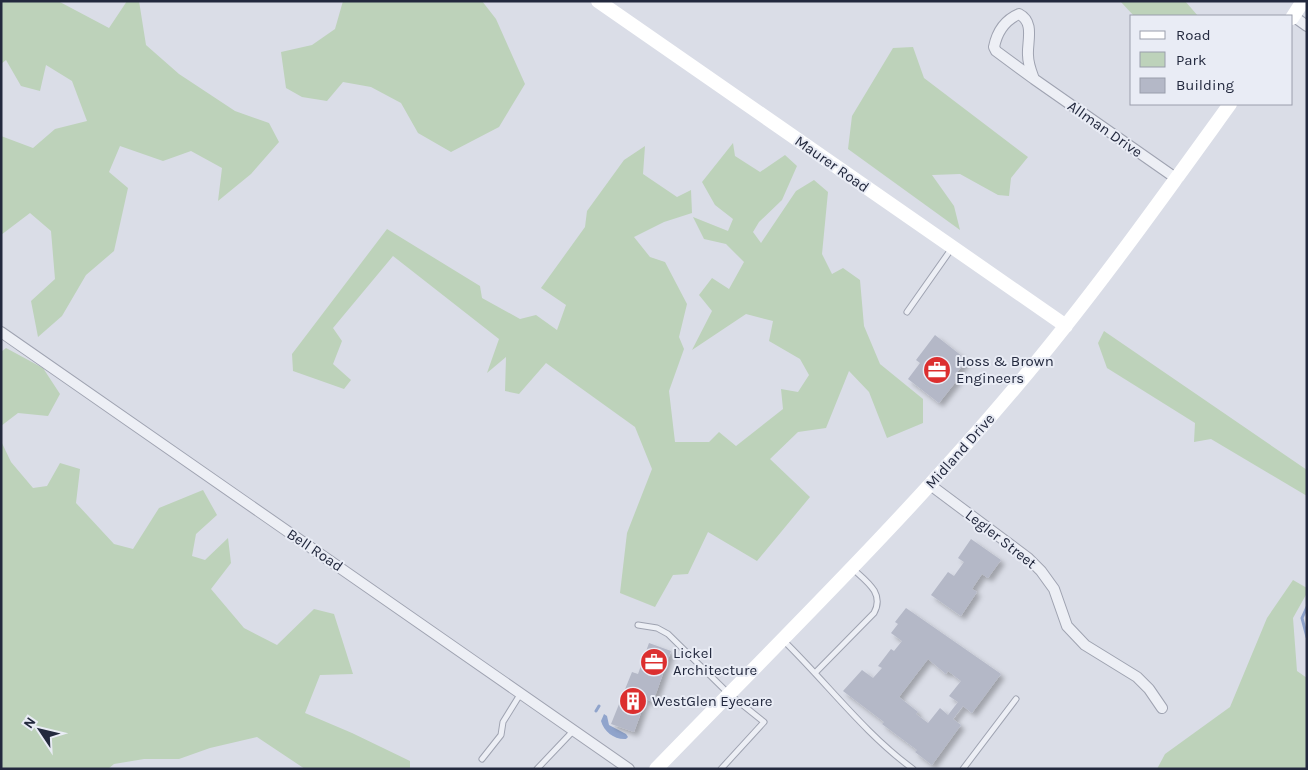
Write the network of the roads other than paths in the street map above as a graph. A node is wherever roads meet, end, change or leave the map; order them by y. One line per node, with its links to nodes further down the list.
1 (598, 1): 9 (main road, Maurer Road)
2 (1304, 1): 3 (main road)
3 (1293, 16)
4 (1293, 18): 5 (street)
5 (1307, 26)
6 (1034, 79): 6 (street, Allman Drive); 8 (street, Allman Drive)
7 (1229, 105): 8 (main road, Midland Drive)
8 (1177, 179): 11 (main road, Midland Drive)
9 (952, 248): 10 (lane); 11 (main road, Maurer Road)
10 (907, 312)
11 (1066, 326): 13 (main road, Midland Drive)
12 (1, 332): 18 (street, Bell Road)
13 (929, 484): 14 (main road, Midland Drive); 21 (street, Legler Street)
14 (851, 568): 16 (main road, Midland Drive); 17 (lane)
15 (638, 625): 19 (lane)
16 (782, 639): 17 (lane); 19 (main road, Midland Drive)
17 (816, 672): 28 (lane)
18 (522, 693): 22 (street, Bell Road); 23 (lane)
19 (729, 694): 26 (main road, Midland Drive); 27 (lane)
20 (1016, 699): 29 (lane)
21 (1162, 708)
22 (575, 730): 24 (lane); 25 (street, Bell Road)
23 (482, 759)
24 (537, 769)
25 (629, 769)
26 (656, 769)
27 (721, 769)
28 (913, 769)
29 (963, 769)

